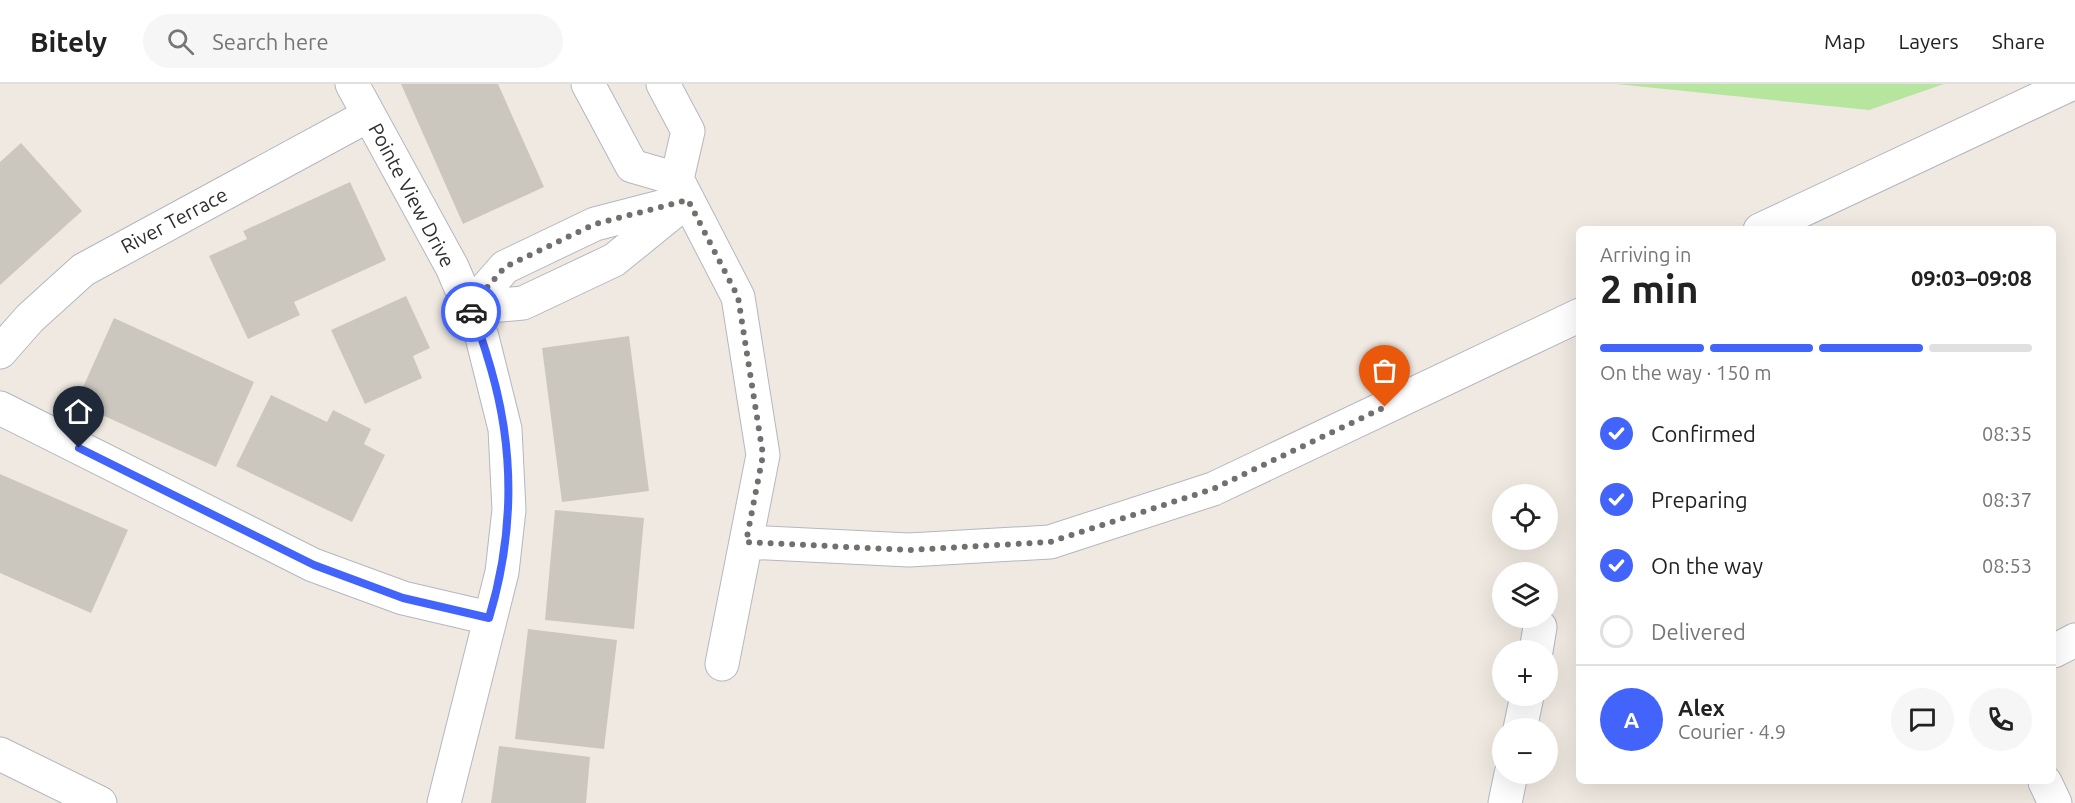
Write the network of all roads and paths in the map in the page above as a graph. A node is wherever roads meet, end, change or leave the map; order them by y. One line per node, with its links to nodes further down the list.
1 (352, 84): 5 (street, Pointe View Drive)
2 (588, 84): 6 (street)
3 (663, 84): 6 (street)
4 (2071, 84): 7 (street)
5 (369, 115): 8 (street, Pointe View Drive); 10 (street, River Terrace)
6 (683, 189): 8 (street); 12 (street)
7 (1777, 226)
8 (469, 308): 13 (street, Pointe View Drive)
9 (1576, 317): 12 (street)
10 (0, 352)
11 (0, 408): 13 (street)
12 (746, 542): 16 (street)
13 (489, 618): 21 (street, Pointe View Drive)
14 (2075, 640): 15 (street)
15 (2056, 650)
16 (722, 664)
17 (0, 754): 20 (street)
18 (1509, 784): 22 (street)
19 (2046, 784): 23 (street)
20 (99, 803)
21 (444, 803)
22 (1505, 803)
23 (2055, 803)

